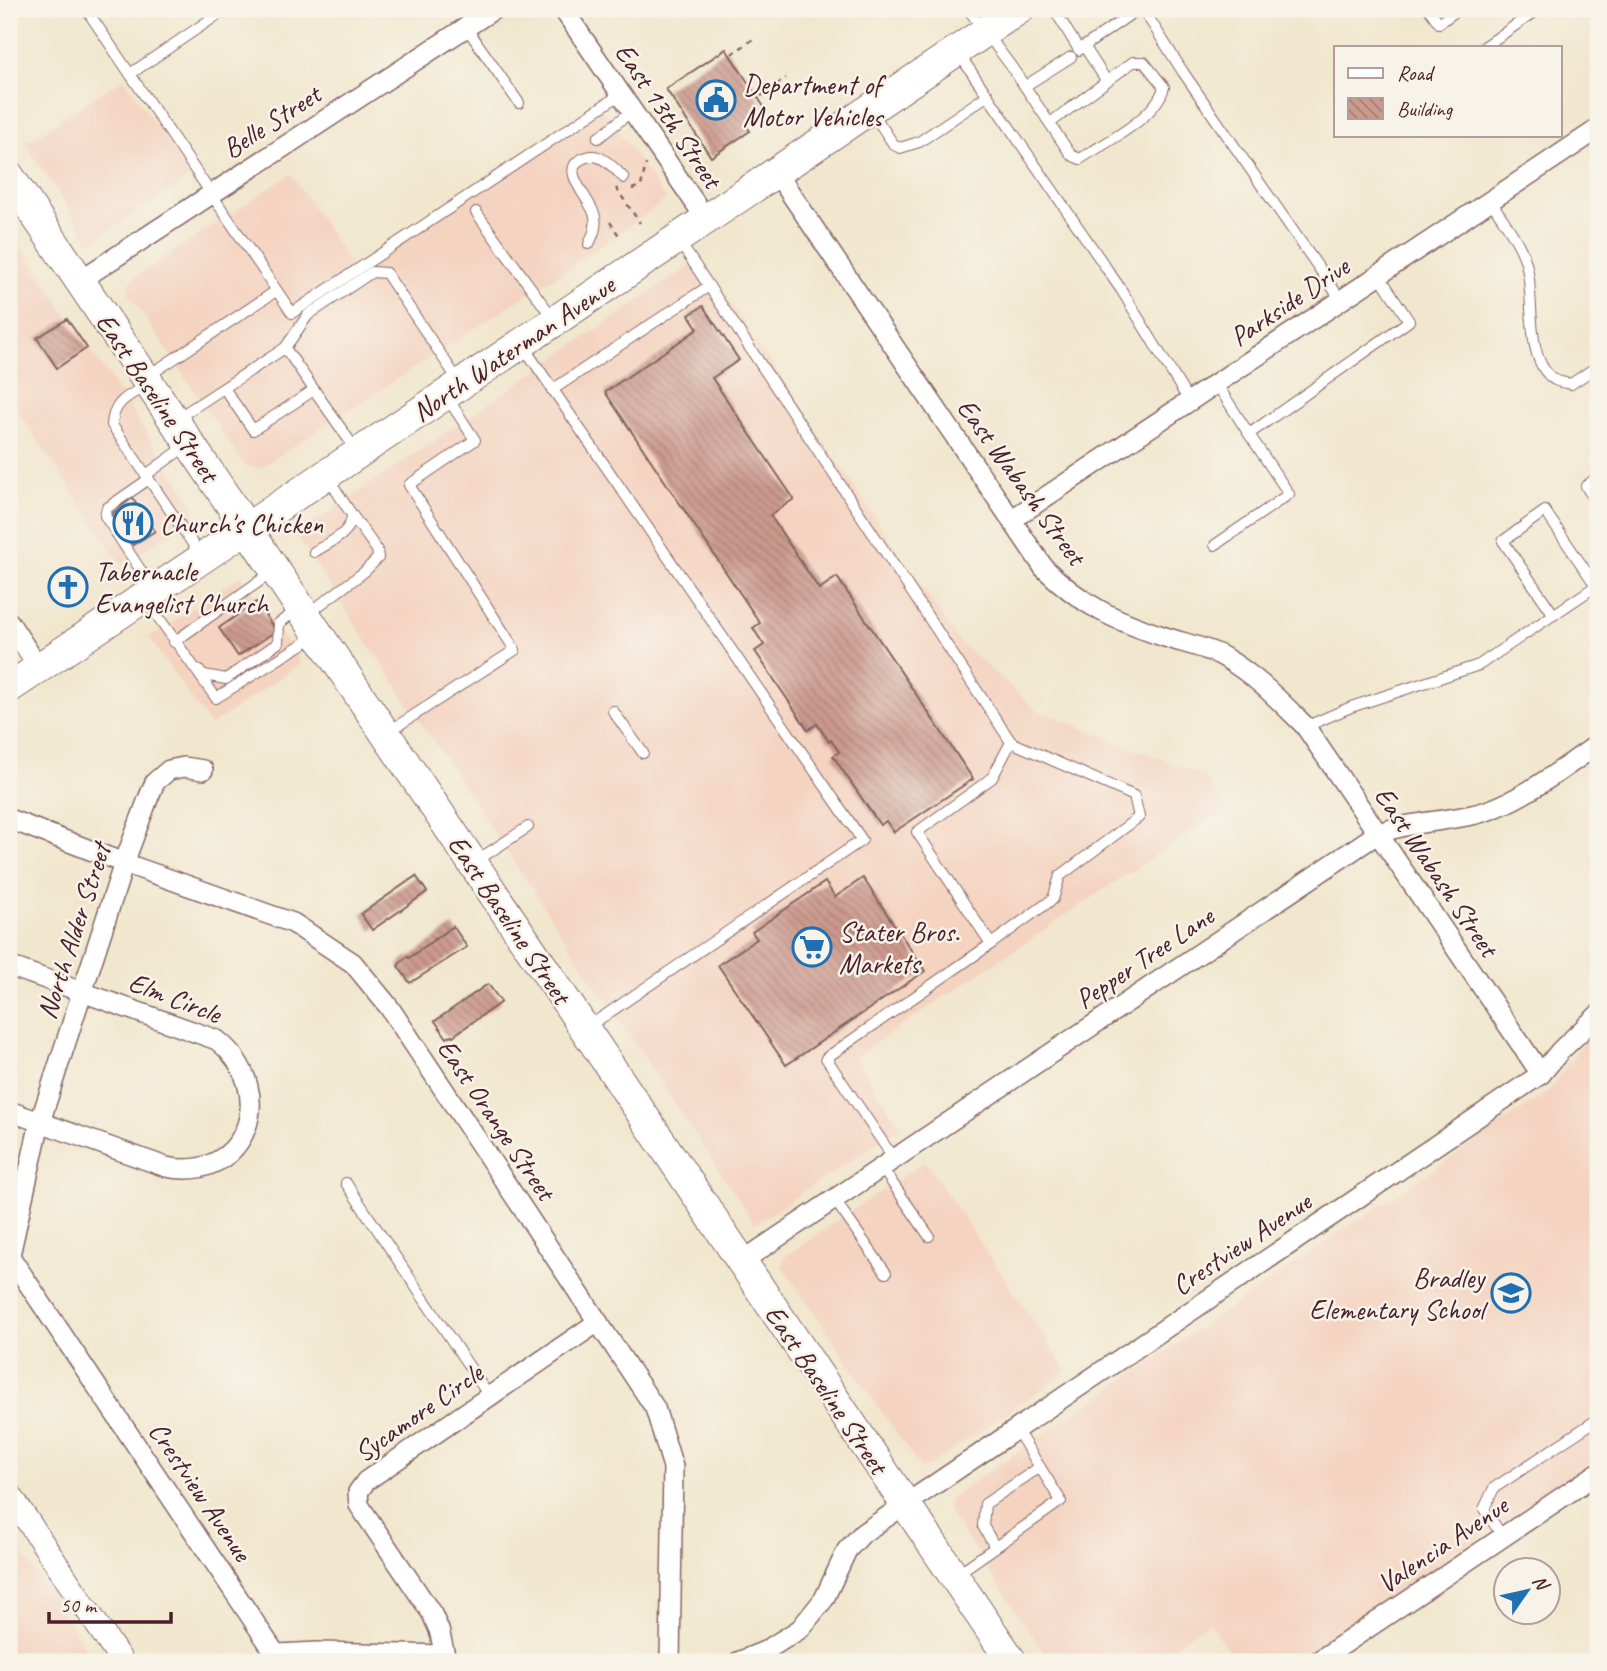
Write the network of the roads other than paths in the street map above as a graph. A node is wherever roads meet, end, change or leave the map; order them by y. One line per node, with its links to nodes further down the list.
1 (86, 9): 17 (lane)
2 (226, 9): 17 (lane)
3 (494, 9): 12 (street, Belle Street)
4 (563, 9): 20 (street, East 13th Street)
5 (1018, 9): 11 (main road, North Waterman Avenue)
6 (1054, 9): 13 (lane)
7 (1141, 9): 13 (lane); 41 (lane)
8 (1429, 9): 9 (lane)
9 (1459, 9)
10 (1539, 9): 14 (lane)
11 (976, 20): 15 (main road, North Waterman Avenue); 19 (lane)
12 (466, 27): 22 (lane); 31 (street, Belle Street)
13 (1084, 46): 18 (lane)
14 (1484, 46)
15 (957, 50): 21 (lane); 23 (main road, North Waterman Avenue)
16 (1071, 57): 19 (lane)
17 (130, 74): 31 (lane)
18 (1106, 80): 25 (lane); 25 (lane)
19 (1025, 86): 25 (lane)
20 (621, 94): 24 (street, East 13th Street); 40 (lane)
21 (988, 95): 23 (lane); 52 (lane)
22 (519, 103)
23 (870, 109): 28 (main road, North Waterman Avenue)
24 (632, 111): 27 (lane); 34 (street, East 13th Street)
25 (1050, 123)
26 (1598, 129): 32 (street, Parkside Drive)
27 (598, 138)
28 (776, 172): 34 (main road, North Waterman Avenue); 61 (street, East Wabash Street)
29 (9, 176): 38 (main road, East Baseline Street)
30 (624, 177): 36 (lane)
31 (210, 195): 38 (street, Belle Street); 40 (lane)
32 (1490, 201): 37 (street, Parkside Drive); 45 (lane)
33 (476, 212): 42 (lane)
34 (706, 219): 35 (main road, North Waterman Avenue)
35 (677, 238): 39 (lane); 42 (main road, North Waterman Avenue)
36 (589, 244)
37 (1379, 275): 41 (street, Parkside Drive); 54 (lane)
38 (79, 281): 46 (main road, East Baseline Street)
39 (709, 286): 51 (lane); 78 (lane)
40 (276, 291): 46 (lane)
41 (1341, 300): 47 (street, Parkside Drive)
42 (555, 320): 43 (main road, North Waterman Avenue)
43 (520, 343): 49 (main road, North Waterman Avenue); 51 (lane)
44 (285, 348): 48 (lane); 49 (lane); 50 (lane)
45 (1598, 366)
46 (147, 381): 53 (main road, East Baseline Street); 57 (lane)
47 (1216, 383): 52 (street, Parkside Drive); 54 (lane)
48 (223, 388): 50 (lane); 53 (lane)
49 (452, 388): 55 (main road, North Waterman Avenue); 77 (lane)
50 (314, 390): 55 (lane)
51 (552, 390): 91 (lane)
52 (1189, 401): 61 (street, Parkside Drive)
53 (181, 432): 57 (lane); 62 (main road, East Baseline Street)
54 (1249, 434): 63 (lane)
55 (358, 454): 56 (main road, North Waterman Avenue)
56 (326, 475): 60 (lane); 62 (main road, North Waterman Avenue)
57 (147, 477): 65 (lane); 67 (lane)
58 (1598, 477): 59 (lane)
59 (1598, 506)
60 (352, 515): 64 (lane); 69 (lane)
61 (1011, 520): 76 (street, East Wabash Street)
62 (246, 528): 65 (main road, North Waterman Avenue); 66 (main road, East Baseline Street)
63 (1215, 545)
64 (314, 552)
65 (201, 557): 67 (main road, North Waterman Avenue)
66 (274, 570): 69 (main road, East Baseline Street); 71 (lane)
67 (149, 593): 71 (lane); 73 (main road, North Waterman Avenue)
68 (1554, 615): 68 (lane); 76 (lane)
69 (308, 619): 72 (lane); 72 (lane); 77 (main road, East Baseline Street)
70 (9, 622): 73 (street)
71 (174, 642): 72 (lane)
72 (188, 662)
73 (39, 668): 74 (main road, North Waterman Avenue)
74 (9, 688)
75 (613, 711): 80 (lane)
76 (1305, 727): 84 (street, East Wabash Street)
77 (385, 734): 86 (main road, East Baseline Street)
78 (1011, 743): 87 (lane); 87 (lane)
79 (1598, 744): 84 (street, Pepper Tree Lane)
80 (643, 753)
81 (194, 769): 85 (street, North Alder Street)
82 (9, 819): 85 (street, East Orange Street)
83 (528, 827): 86 (lane)
84 (1377, 834): 92 (street, East Wabash Street); 95 (street, Pepper Tree Lane)
85 (124, 863): 89 (street, North Alder Street); 102 (street, East Orange Street)
86 (472, 863): 91 (main road, East Baseline Street)
87 (992, 944): 95 (lane)
88 (9, 966): 89 (street, Elm Circle)
89 (82, 992): 94 (street, North Alder Street); 94 (street, Elm Circle)
90 (1598, 1014): 92 (street, Crestview Avenue)
91 (584, 1030): 100 (main road, East Baseline Street)
92 (1541, 1074): 105 (street, Crestview Avenue)
93 (9, 1111): 94 (street, Elm Circle)
94 (40, 1122): 99 (street, North Alder Street)
95 (888, 1163): 97 (street, Pepper Tree Lane); 98 (lane)
96 (346, 1183): 103 (lane)
97 (834, 1199): 100 (street, Pepper Tree Lane); 101 (lane)
98 (929, 1236)
99 (9, 1255): 114 (street, Crestview Avenue)
100 (741, 1262): 109 (main road, East Baseline Street)
101 (886, 1273)
102 (598, 1322): 103 (street, Sycamore Circle); 116 (street, East Orange Street)
103 (489, 1396): 113 (street, Sycamore Circle)
104 (1598, 1419): 110 (lane)
105 (1016, 1429): 106 (lane); 109 (street, Crestview Avenue)
106 (1040, 1467): 111 (lane); 111 (lane)
107 (1598, 1473): 110 (street, Valencia Avenue)
108 (9, 1493): 115 (street)
109 (904, 1504): 112 (main road, East Baseline Street); 117 (street, Crestview Avenue)
110 (1503, 1537): 119 (street, Valencia Avenue)
111 (995, 1547): 112 (lane)
112 (953, 1576): 118 (main road, East Baseline Street)
113 (445, 1655): 114 (street, Crestview Avenue)
114 (274, 1660)
115 (122, 1662)
116 (670, 1662)
117 (738, 1662)
118 (1012, 1662)
119 (1318, 1662)

